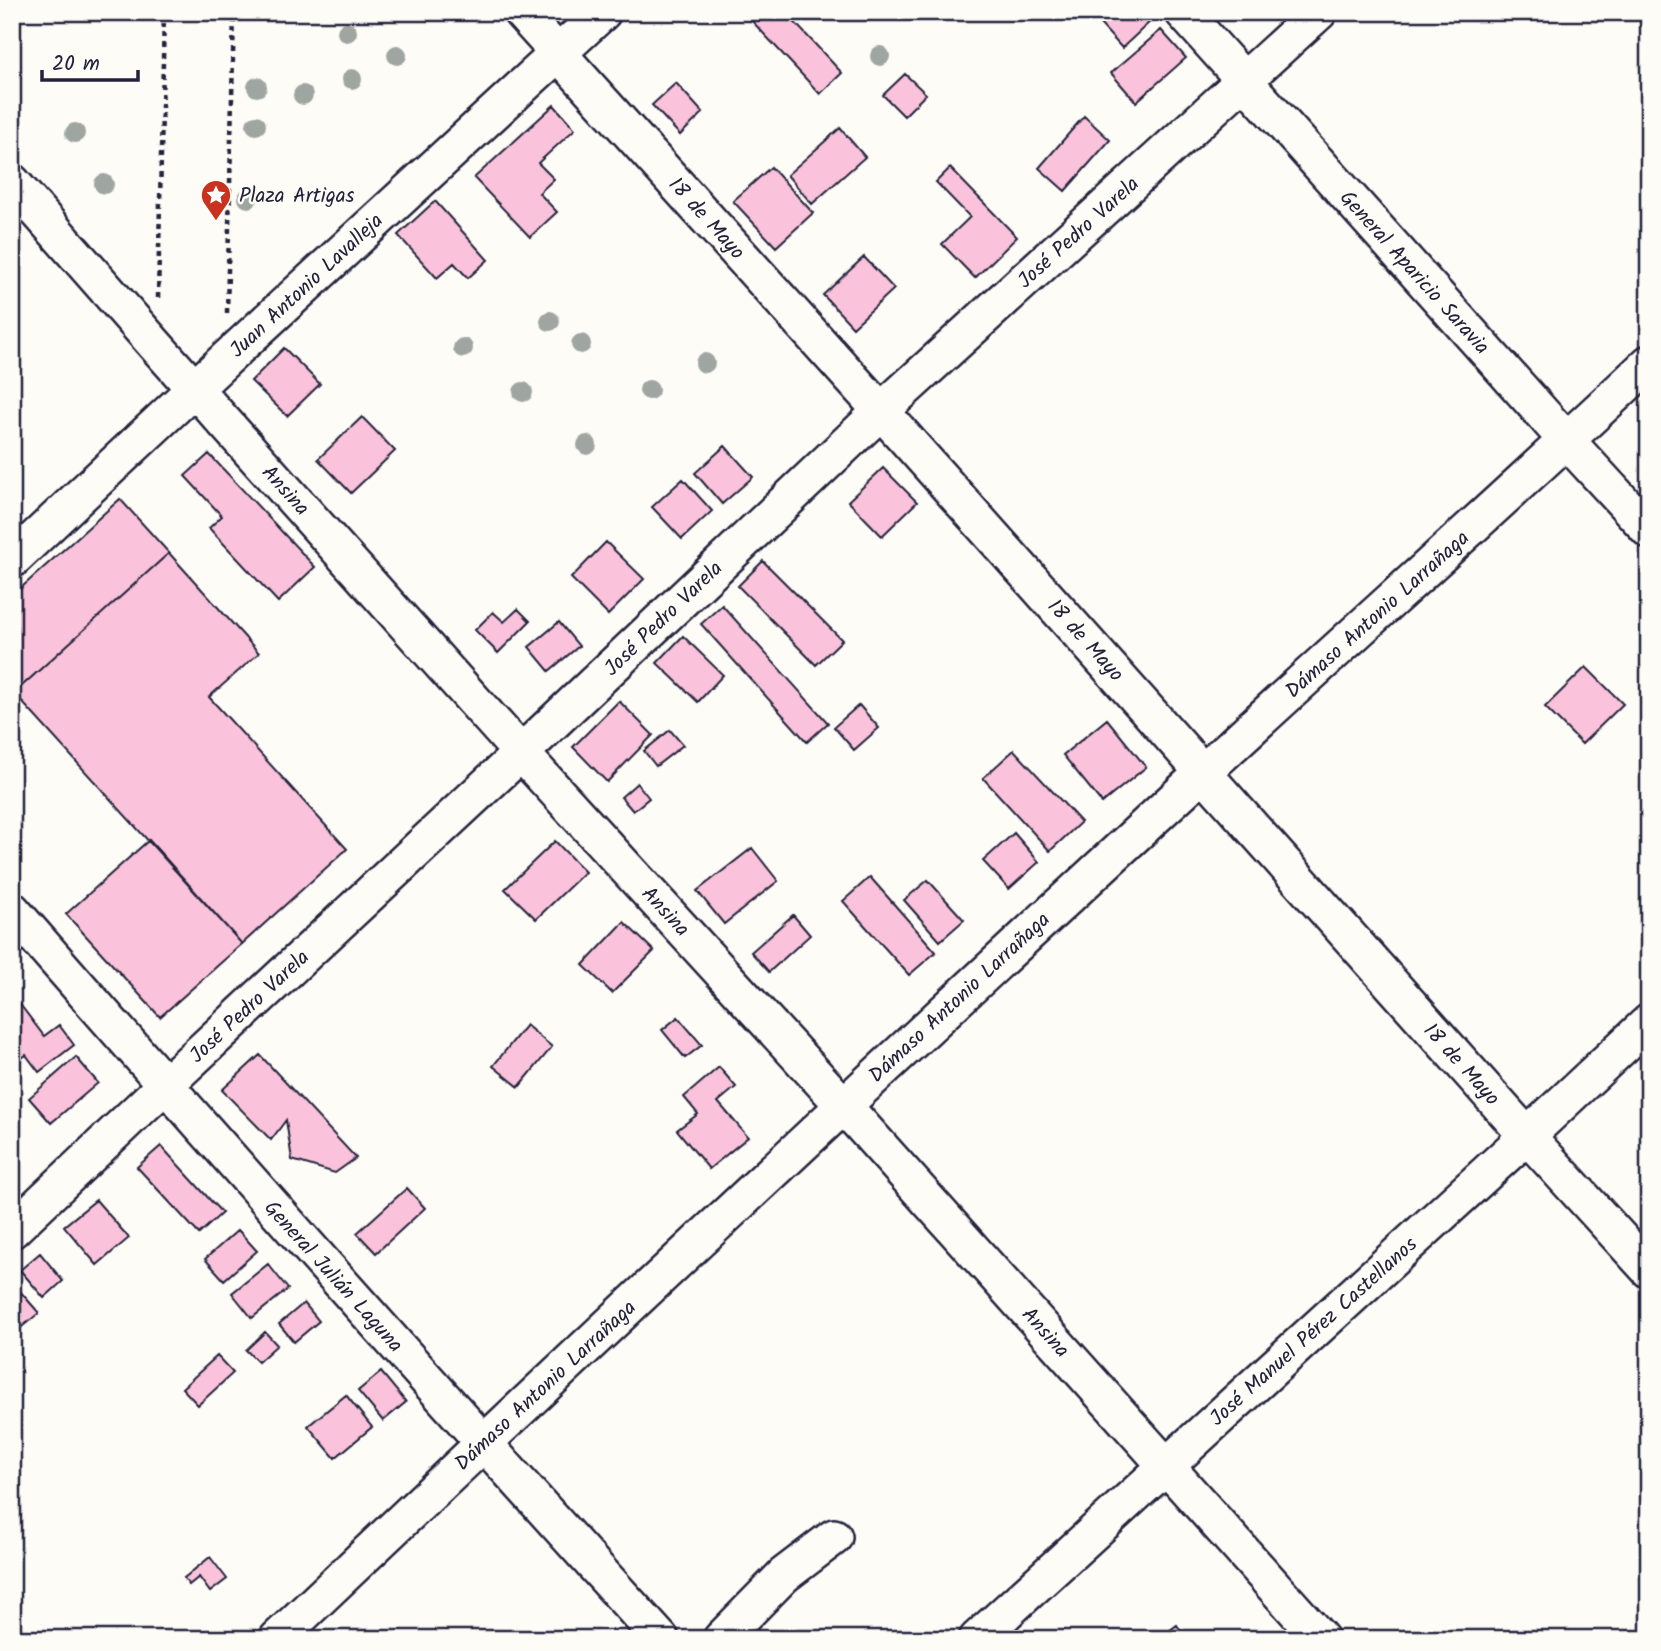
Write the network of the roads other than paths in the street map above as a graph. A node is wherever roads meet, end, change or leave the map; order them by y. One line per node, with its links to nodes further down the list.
1 (521, 12): 5 (street, 18 de Mayo)
2 (603, 12): 5 (street, Juan Antonio Lavalleja)
3 (1183, 12): 6 (street, General Aparicio Saravia)
4 (1319, 12): 6 (street, José Pedro Varela)
5 (559, 53): 9 (street, Juan Antonio Lavalleja); 10 (street, 18 de Mayo)
6 (1245, 81): 10 (street, José Pedro Varela); 11 (street, General Aparicio Saravia)
7 (12, 182): 9 (street, Ansina)
8 (1649, 363): 11 (street, Dámaso Antonio Larrañaga)
9 (195, 388): 13 (street, Juan Antonio Lavalleja); 14 (street, Ansina)
10 (881, 411): 14 (street, José Pedro Varela); 15 (street, 18 de Mayo)
11 (1567, 441): 12 (street, General Aparicio Saravia); 15 (street, Dámaso Antonio Larrañaga)
12 (1649, 530)
13 (12, 560)
14 (521, 753): 18 (street, José Pedro Varela); 19 (street, Ansina)
15 (1203, 772): 19 (street, Dámaso Antonio Larrañaga); 20 (street, 18 de Mayo)
16 (12, 910): 18 (street, General Julián Laguna)
17 (1649, 1022): 20 (street, José Manuel Pérez Castellanos)
18 (165, 1084): 21 (street, José Pedro Varela); 23 (street, General Julián Laguna)
19 (843, 1104): 23 (street, Dámaso Antonio Larrañaga); 24 (street, Ansina)
20 (1527, 1136): 22 (street, 18 de Mayo); 24 (street, José Manuel Pérez Castellanos)
21 (12, 1230)
22 (1649, 1270)
23 (483, 1443): 26 (street, Dámaso Antonio Larrañaga); 27 (street, General Julián Laguna)
24 (1166, 1466): 29 (street, José Manuel Pérez Castellanos); 30 (street, Ansina)
25 (834, 1537): 28 (street)
26 (277, 1639)
27 (661, 1639)
28 (721, 1639)
29 (977, 1639)
30 (1321, 1639)

